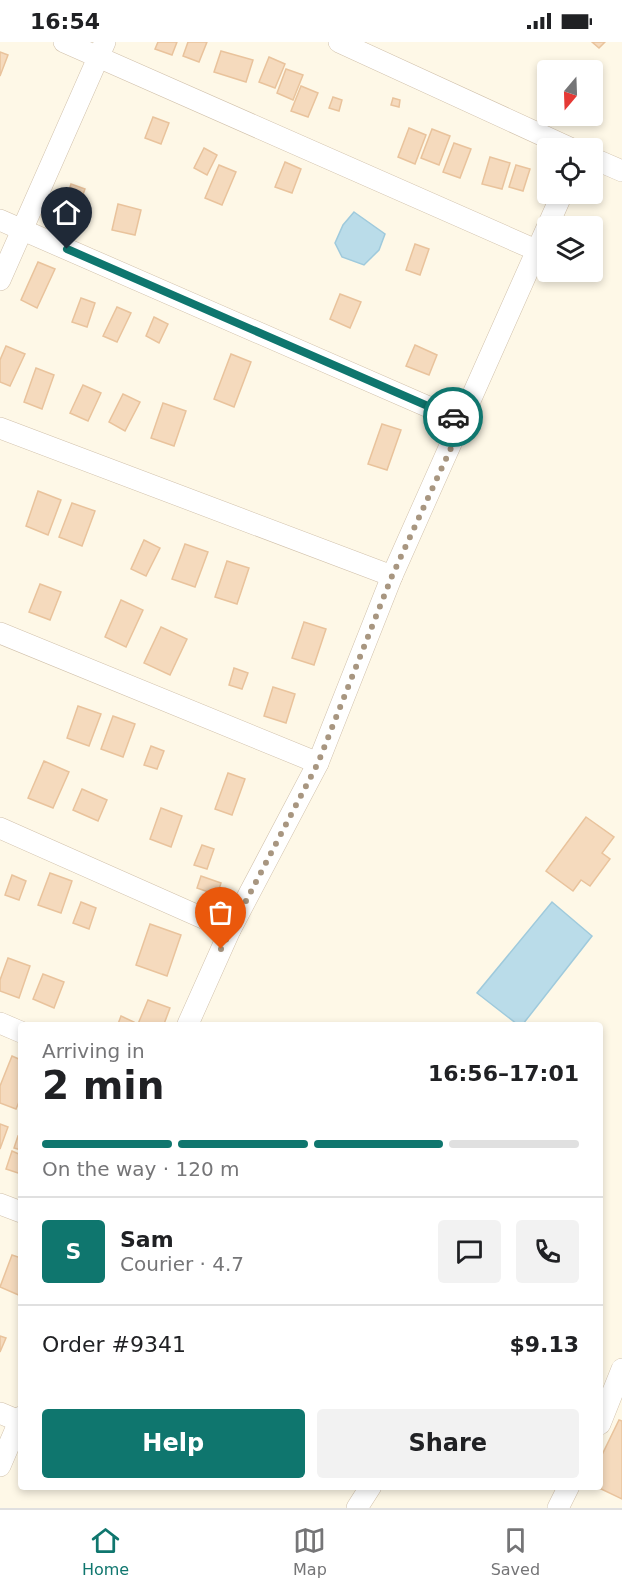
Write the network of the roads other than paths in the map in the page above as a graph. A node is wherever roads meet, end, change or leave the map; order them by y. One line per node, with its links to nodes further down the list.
1 (63, 42): 3 (street)
2 (339, 42): 4 (street)
3 (102, 49): 9 (street); 10 (street)
4 (548, 138)
5 (603, 163): 6 (street)
6 (622, 171)
7 (557, 204): 10 (street)
8 (0, 220): 9 (street)
9 (23, 230): 11 (street); 12 (street)
10 (536, 250): 12 (street)
11 (0, 280)
12 (463, 422): 14 (street)
13 (0, 428): 14 (street)
14 (392, 576): 16 (street)
15 (0, 633): 16 (street)
16 (318, 763): 18 (street)
17 (0, 828): 18 (street)
18 (230, 930): 19 (street)
19 (189, 1022)
20 (0, 1023): 21 (street)
21 (18, 1031)
22 (0, 1204): 23 (street)
23 (18, 1211)
24 (622, 1369): 25 (street)
25 (603, 1416)
26 (13, 1417): 27 (street)
27 (0, 1466)
28 (368, 1490): 30 (street)
29 (567, 1490): 31 (street)
30 (357, 1508)
31 (558, 1508)

